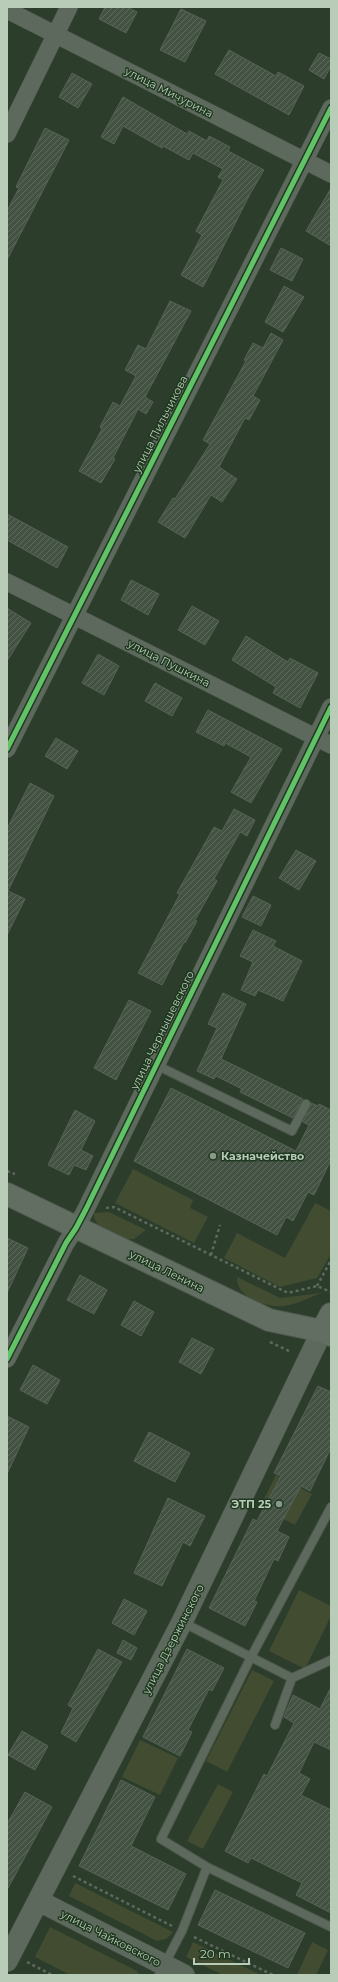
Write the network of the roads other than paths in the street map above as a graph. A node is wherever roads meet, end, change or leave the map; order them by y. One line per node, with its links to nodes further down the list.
1 (69, 7): 3 (street)
2 (7, 10): 3 (street, улица Мичурина)
3 (55, 35): 5 (street); 6 (street, улица Мичурина)
4 (331, 108): 6 (street, улица Пильчикова)
5 (7, 134)
6 (303, 161): 7 (street, улица Мичурина); 9 (street, улица Пильчикова)
7 (331, 174)
8 (7, 582): 9 (street, улица Пушкина)
9 (74, 615): 11 (street, улица Пушкина); 13 (street, улица Пильчикова)
10 (331, 707): 11 (street, улица Чернышевского)
11 (316, 737): 12 (street, улица Пушкина); 14 (street, улица Чернышевского)
12 (331, 745)
13 (7, 749)
14 (156, 1065): 15 (lane); 17 (street, улица Чернышевского)
15 (306, 1104)
16 (7, 1194): 17 (main road, улица Ленина)
17 (81, 1218): 18 (main road, улица Ленина); 19 (street, улица Чернышевского)
18 (328, 1326): 21 (street, улица Дзержинского)
19 (7, 1359)
20 (331, 1508): 22 (lane)
21 (182, 1622): 22 (lane); 27 (street, улица Дзержинского)
22 (250, 1657): 24 (lane); 26 (lane)
23 (331, 1660): 24 (lane)
24 (292, 1678): 25 (lane)
25 (275, 1725)
26 (207, 1867): 28 (lane); 30 (lane)
27 (39, 1901): 29 (street, улица Дзержинского); 30 (street, улица Чайковского)
28 (331, 1927)
29 (17, 1961)
30 (162, 1970): 31 (street, улица Чайковского)
31 (184, 1975)

